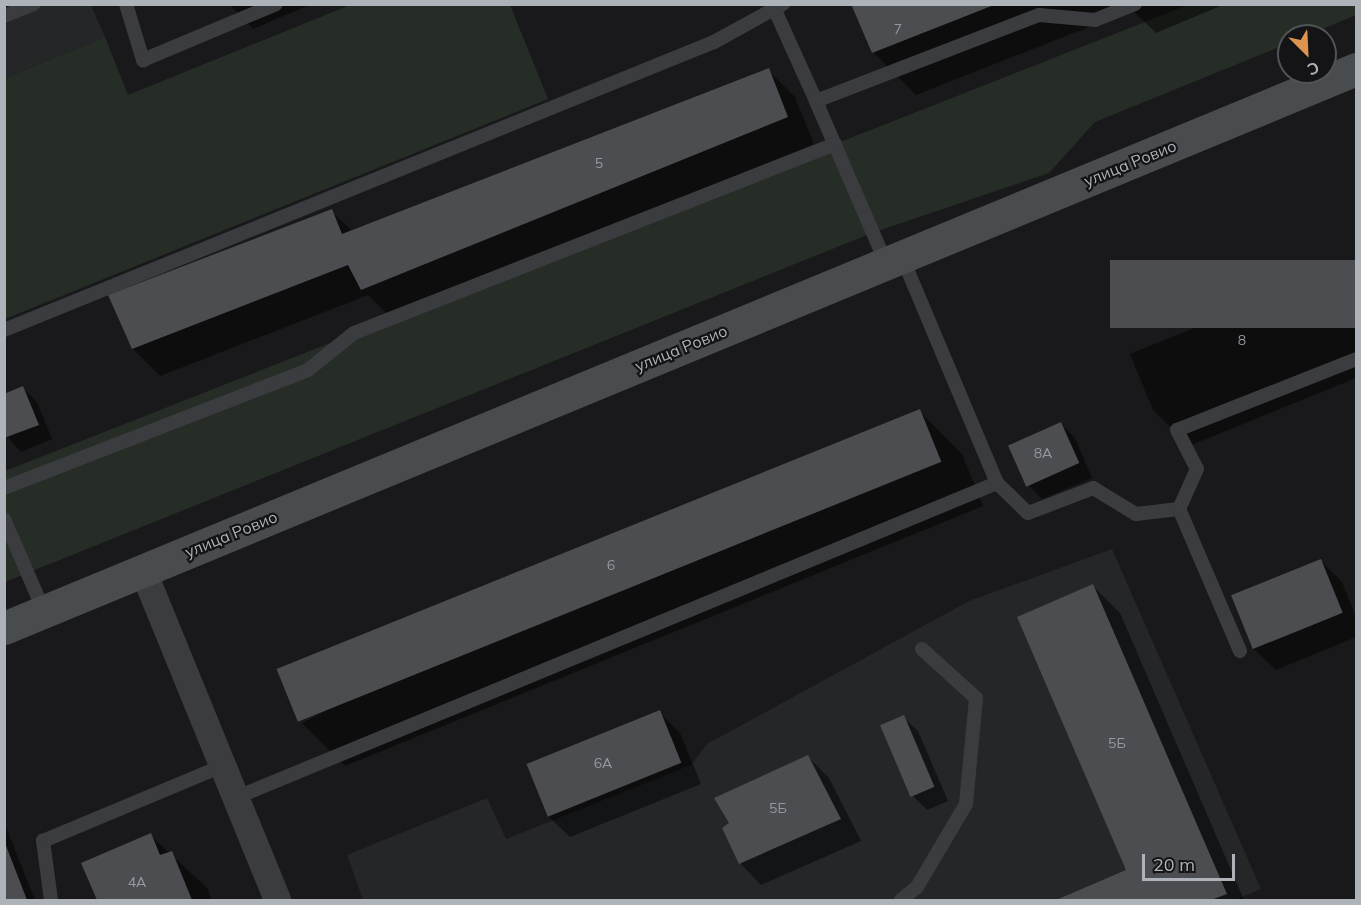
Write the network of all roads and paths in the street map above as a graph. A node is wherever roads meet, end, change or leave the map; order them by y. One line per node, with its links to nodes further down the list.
1 (34, 4): 6 (lane)
2 (126, 4): 3 (lane)
3 (276, 4)
4 (1135, 4): 8 (lane)
5 (778, 6): 8 (lane); 11 (lane)
6 (4, 16)
7 (1356, 69): 10 (main road, улица Ровио)
8 (816, 101): 9 (lane)
9 (835, 144): 10 (lane); 14 (lane)
10 (894, 260): 13 (lane); 17 (main road, улица Ровио)
11 (4, 330)
12 (1356, 359): 15 (lane)
13 (997, 483): 15 (lane); 23 (lane)
14 (4, 488)
15 (1179, 509): 21 (lane)
16 (4, 519): 18 (lane)
17 (143, 571): 18 (main road, улица Ровио); 22 (street)
18 (44, 611): 19 (main road, улица Ровио)
19 (4, 628)
20 (922, 650): 26 (lane)
21 (1240, 651)
22 (222, 766): 23 (street); 24 (lane)
23 (235, 798): 25 (street)
24 (51, 900)
25 (277, 900)
26 (901, 900)

